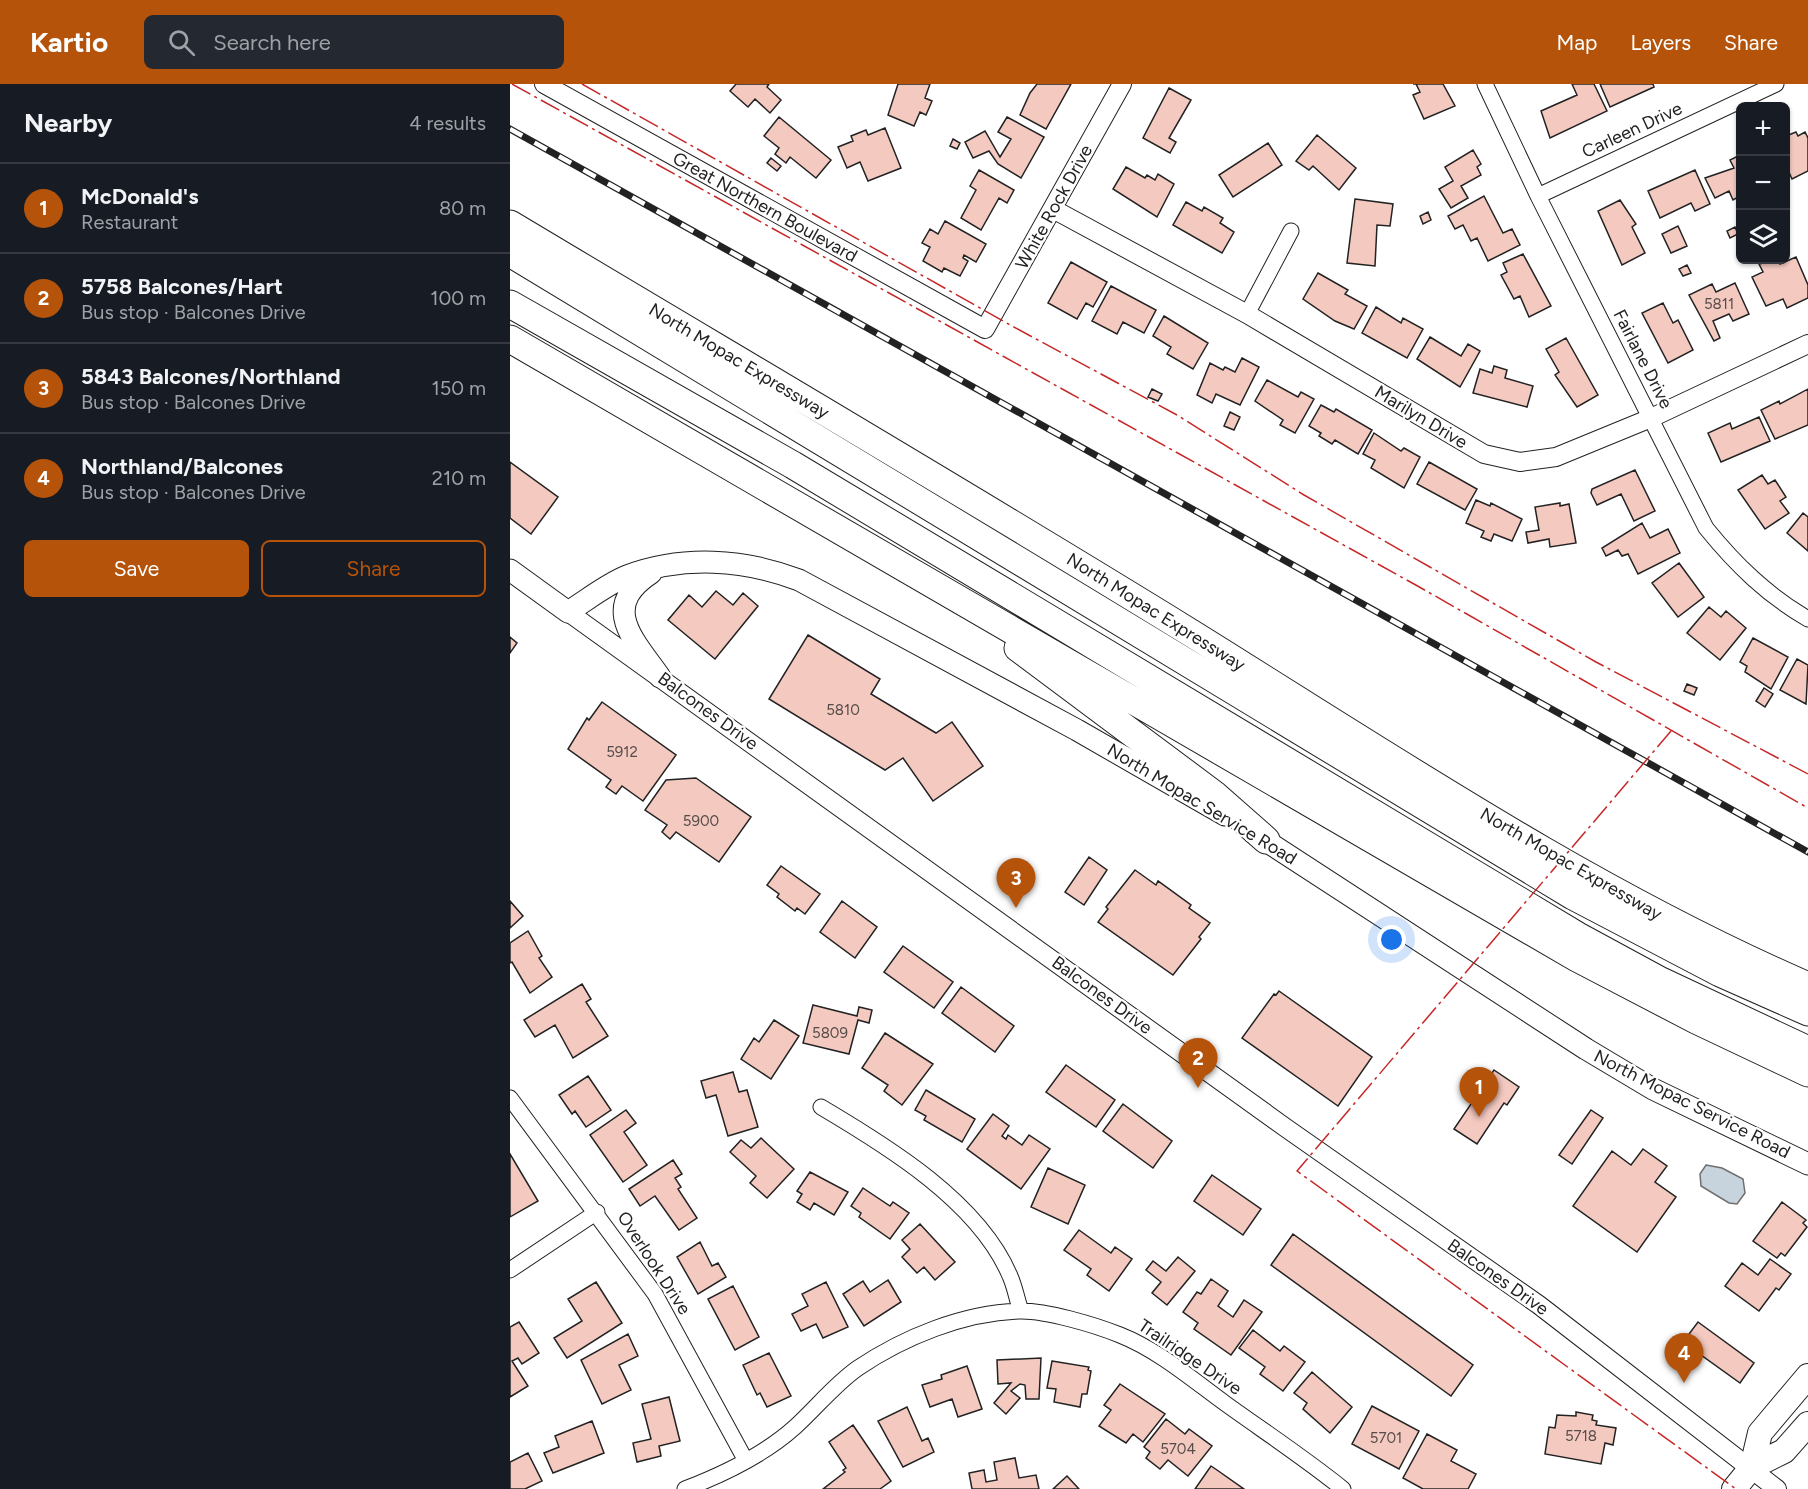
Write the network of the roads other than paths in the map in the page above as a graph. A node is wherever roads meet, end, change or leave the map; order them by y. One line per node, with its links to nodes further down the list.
1 (544, 84): 12 (street, Great Northern Boulevard)
2 (1122, 84): 6 (street, White Rock Drive)
3 (1485, 84): 5 (street, Fairlane Drive)
4 (1776, 84): 5 (street, Carleen Drive)
5 (1538, 196): 17 (street, Fairlane Drive)
6 (1053, 209): 11 (street, Marilyn Drive); 12 (street, White Rock Drive)
7 (510, 224): 15 (highway, North Mopac Expressway)
8 (1291, 231): 11 (street)
9 (510, 254): 18 (highway)
10 (510, 304): 19 (highway)
11 (1247, 314): 17 (street, Marilyn Drive)
12 (985, 329)
13 (510, 339): 16 (highway)
14 (1808, 344): 17 (street, Marilyn Drive)
15 (761, 375): 18 (highway); 27 (highway, North Mopac Expressway)
16 (639, 413): 19 (highway); 22 (highway)
17 (1652, 418): 24 (street, Fairlane Drive)
18 (979, 537): 27 (highway)
19 (925, 547): 30 (highway)
20 (659, 568): 23 (main road, North Mopac Service Road); 25 (main road); 26 (main road, North Mopac Service Road)
21 (510, 570): 23 (main road, Balcones Drive)
22 (958, 601): 26 (highway); 31 (highway)
23 (568, 612): 25 (street, Balcones Drive)
24 (1808, 620)
25 (660, 677): 41 (street, Balcones Drive)
26 (1266, 840): 34 (main road, North Mopac Service Road)
27 (1663, 931): 28 (highway, North Mopac Expressway); 29 (highway)
28 (1808, 986)
29 (1808, 1012)
30 (1808, 1050)
31 (1808, 1072)
32 (510, 1098): 35 (street, Overlook Drive)
33 (821, 1107): 37 (street)
34 (1808, 1164)
35 (597, 1212): 36 (street); 40 (street, Overlook Drive)
36 (510, 1270)
37 (1021, 1311): 40 (street, Trailridge Drive); 43 (street, Trailridge Drive)
38 (1808, 1376): 41 (main road)
39 (1808, 1424): 41 (main road)
40 (746, 1461): 42 (street, Trailridge Drive)
41 (1752, 1467): 44 (main road); 45 (street, Balcones Drive)
42 (686, 1489)
43 (1343, 1489)
44 (1734, 1489)
45 (1777, 1489)

